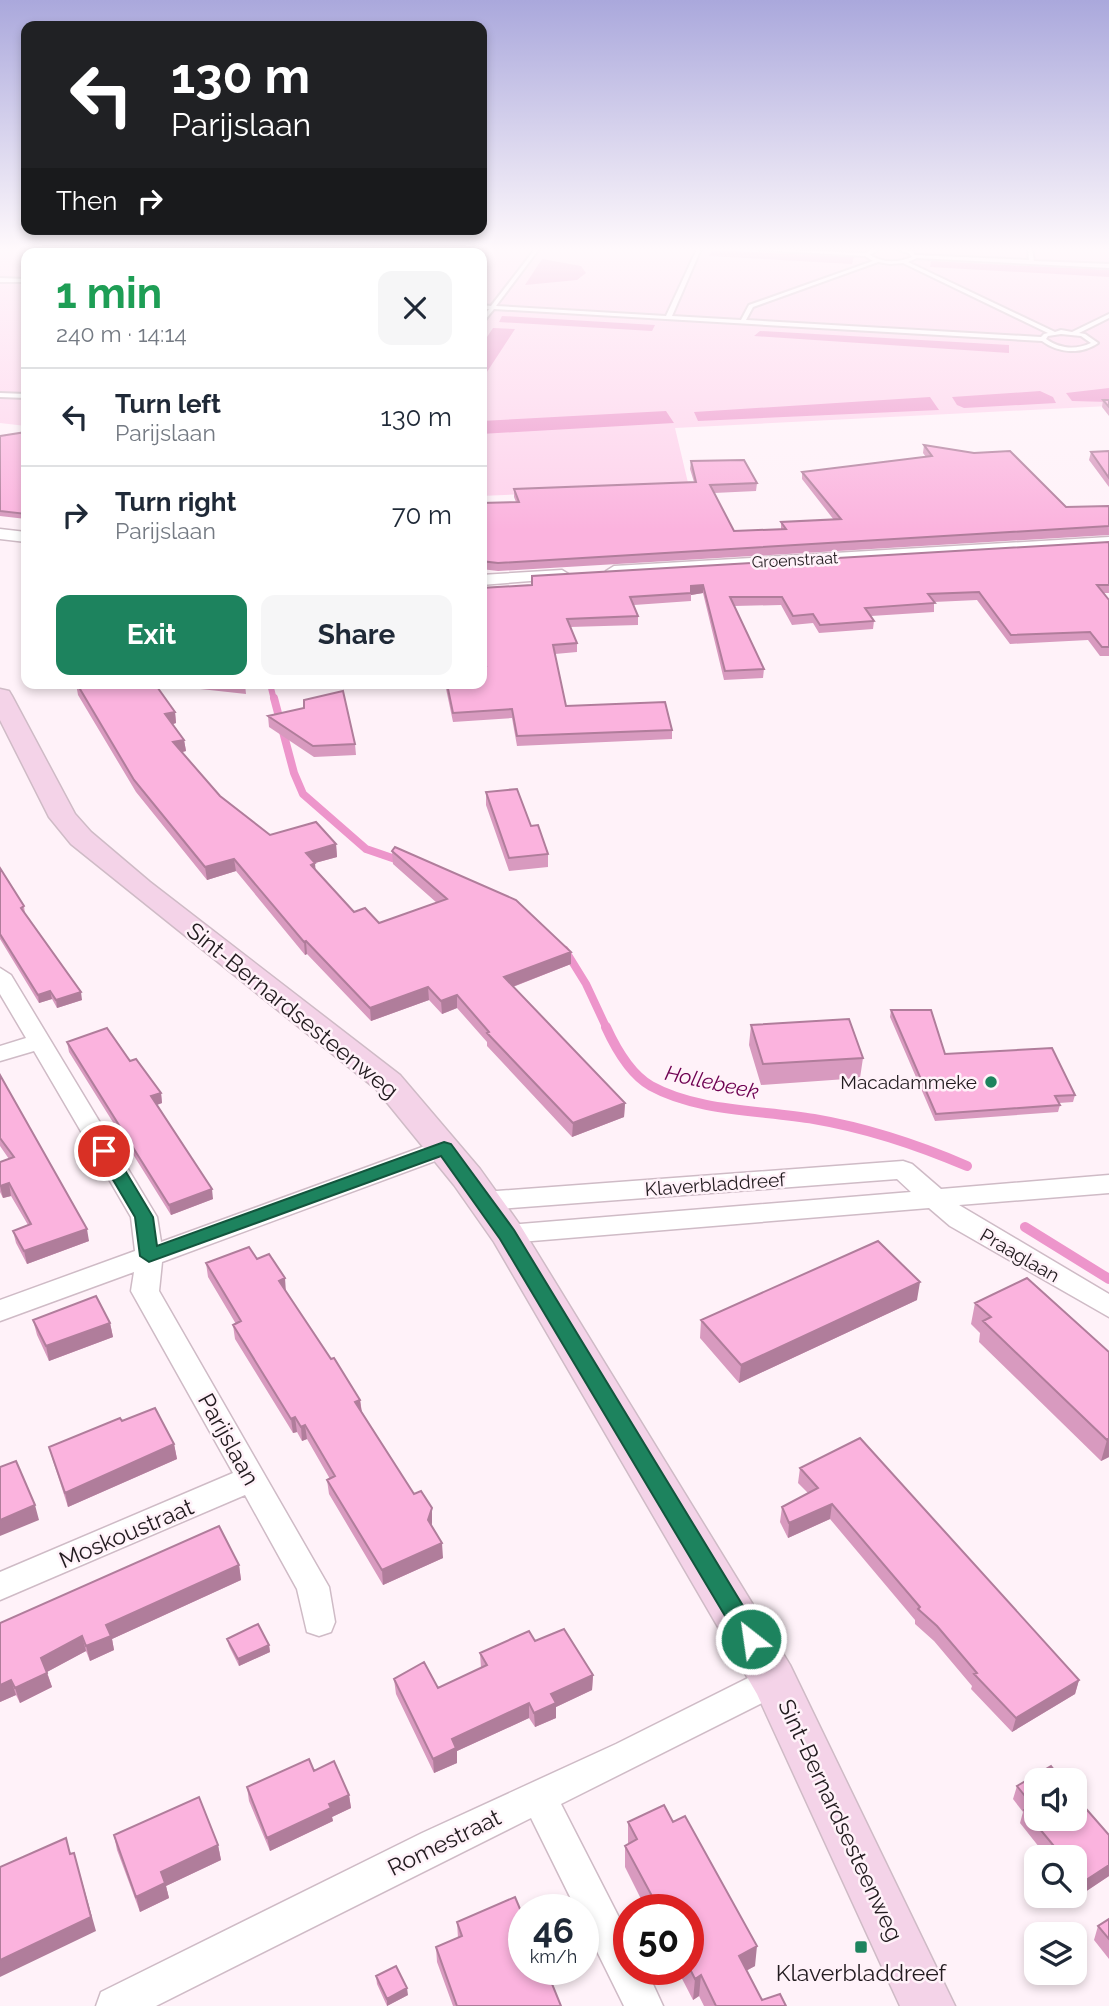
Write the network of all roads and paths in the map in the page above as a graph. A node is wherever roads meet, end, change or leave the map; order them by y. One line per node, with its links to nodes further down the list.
1 (1047, 343): 2 (lane)
2 (1095, 343): 3 (lane)
3 (1109, 344)
4 (0, 395): 5 (lane)
5 (21, 396)
6 (0, 534): 7 (street)
7 (21, 536)
8 (1109, 541): 9 (street, Groenstraat)
9 (601, 572)
10 (575, 574): 11 (street)
11 (487, 580)
12 (0, 696): 16 (main road, Sint-Bernardsesteenweg)
13 (0, 975): 14 (street, Parijslaan)
14 (39, 1042): 15 (street); 21 (street, Parijslaan)
15 (0, 1054)
16 (444, 1148): 19 (main road, Sint-Bernardsesteenweg); 21 (street)
17 (1109, 1184): 18 (street, Klaverbladdreef)
18 (936, 1197): 19 (street, Klaverbladdreef); 20 (street, Klaverbladdreef); 22 (street, Praaglaan)
19 (484, 1201): 20 (main road, Sint-Bernardsesteenweg)
20 (507, 1234): 27 (main road, Sint-Bernardsesteenweg)
21 (149, 1256): 23 (street); 24 (street, Parijslaan)
22 (1109, 1307)
23 (0, 1311)
24 (251, 1479): 25 (street, Moskoustraat); 26 (street, Parijslaan)
25 (0, 1586)
26 (319, 1622)
27 (774, 1680): 28 (street, Romestraat); 31 (main road, Sint-Bernardsesteenweg)
28 (539, 1797): 29 (street, Romestraat); 30 (street)
29 (115, 2006)
30 (644, 2006)
31 (928, 2006)

